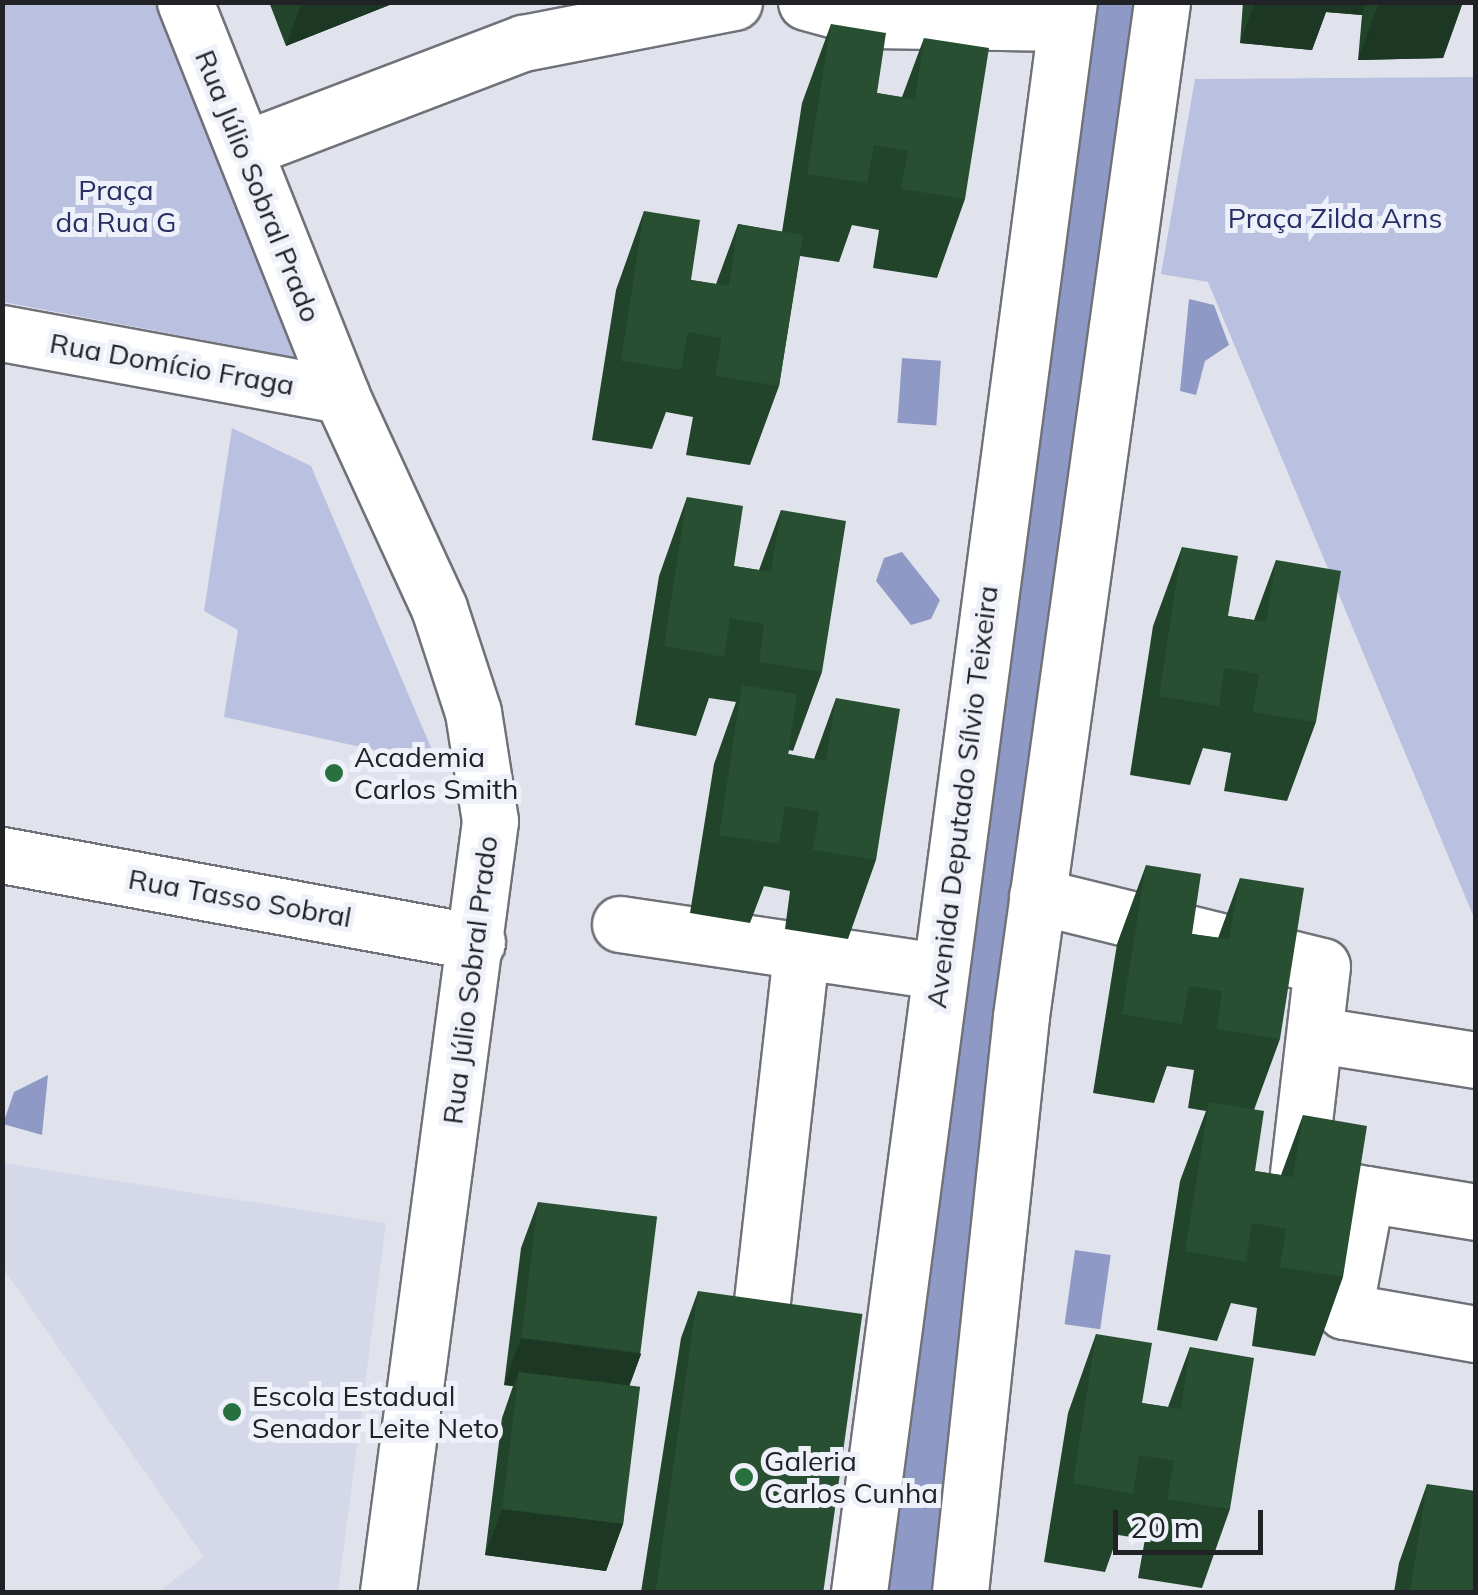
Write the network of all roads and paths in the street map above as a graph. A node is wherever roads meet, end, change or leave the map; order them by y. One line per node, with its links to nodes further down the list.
1 (185, 2): 9 (main road, Rua Júlio Sobral Prado)
2 (734, 2): 5 (main road)
3 (806, 2): 6 (main road)
4 (1162, 2): 13 (main road)
5 (662, 9): 8 (main road)
6 (916, 12): 7 (main road)
7 (1067, 13): 17 (main road, Avenida Deputado Sílvio Teixeira)
8 (514, 23): 9 (main road)
9 (245, 149): 11 (main road, Rua Júlio Sobral Prado)
10 (2, 333): 11 (main road, Rua Domício Fraga)
11 (341, 395): 15 (main road, Rua Júlio Sobral Prado)
12 (2, 855): 15 (main road, Rua Tasso Sobral)
13 (1037, 896): 18 (main road); 26 (main road)
14 (620, 924): 16 (main road)
15 (476, 942): 24 (main road, Rua Júlio Sobral Prado)
16 (801, 951): 17 (main road); 22 (main road)
17 (940, 970): 25 (main road, Avenida Deputado Sílvio Teixeira)
18 (1318, 1035): 19 (main road); 20 (main road)
19 (1476, 1060)
20 (1366, 1194): 21 (main road); 23 (main road)
21 (1476, 1212)
22 (762, 1301)
23 (1476, 1334)
24 (388, 1592)
25 (859, 1592)
26 (960, 1592)

